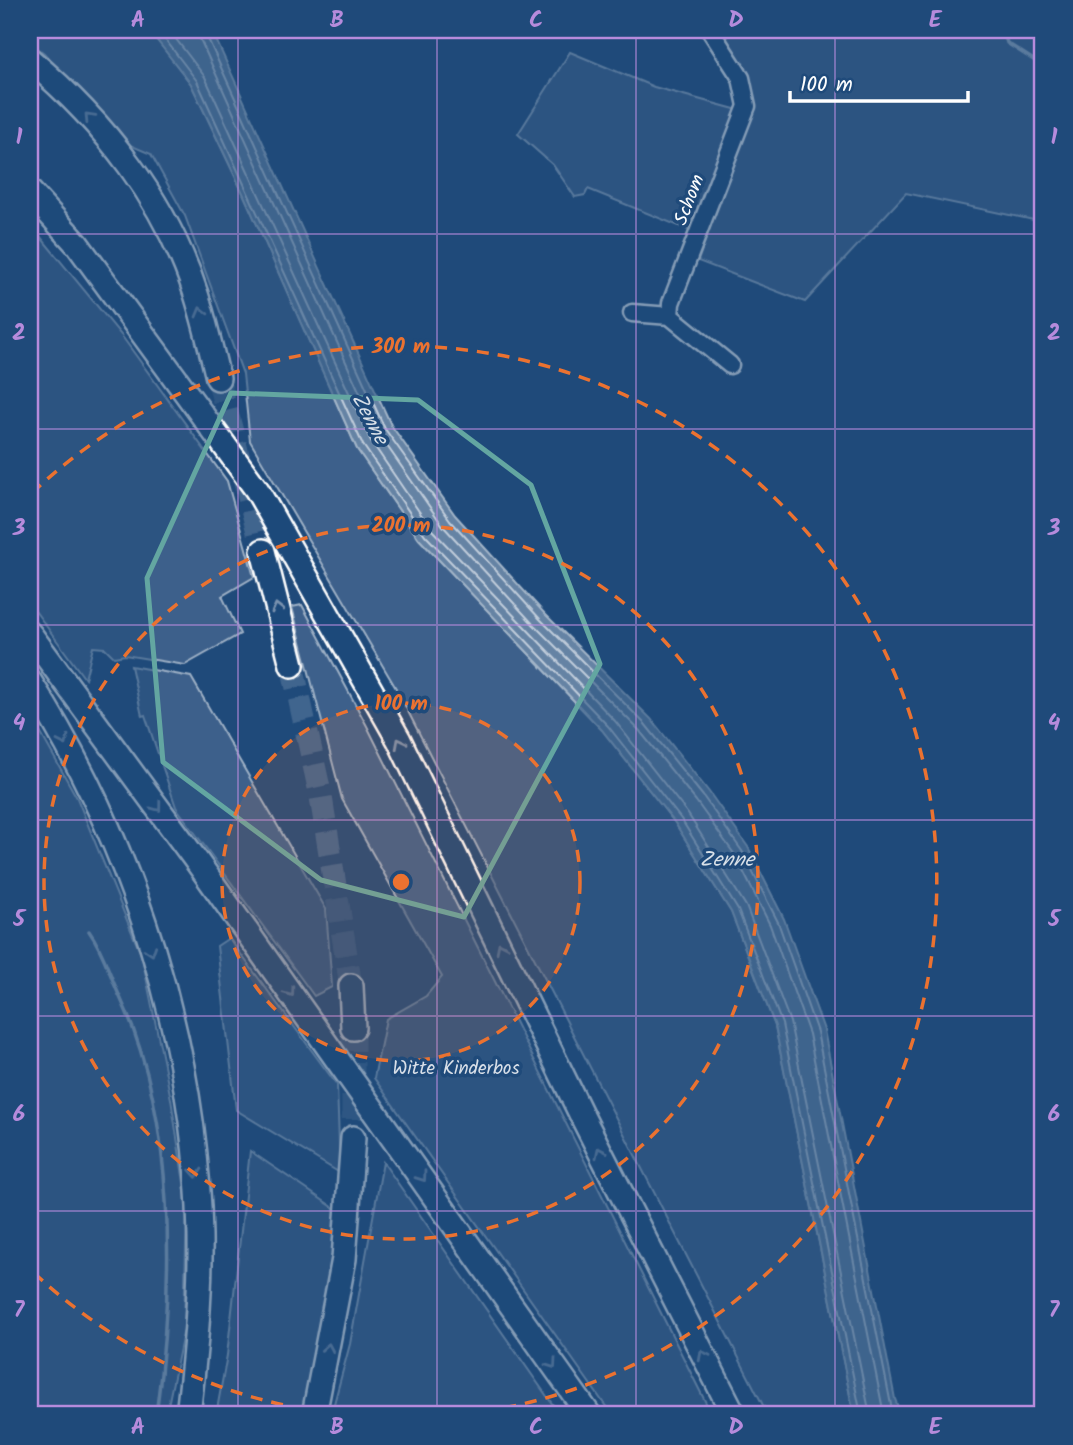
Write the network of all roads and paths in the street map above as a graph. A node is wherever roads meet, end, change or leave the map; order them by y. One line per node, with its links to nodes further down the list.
1 (710, 30): 5 (street, Schom)
2 (30, 60): 7 (highway, one-way to 2)
3 (30, 192): 18 (highway, one-way to 3)
4 (632, 313): 5 (street)
5 (670, 316): 6 (street)
6 (730, 365)
7 (218, 378)
8 (262, 551): 10 (highway, one-way to 8)
9 (30, 634): 17 (highway, one-way to 17)
10 (292, 665)
11 (30, 682): 15 (highway, one-way to 15)
12 (351, 986): 13 (highway)
13 (353, 1028)
14 (353, 1138): 16 (highway, one-way to 14)
15 (188, 1415)
16 (314, 1415)
17 (589, 1415)
18 (734, 1415)

